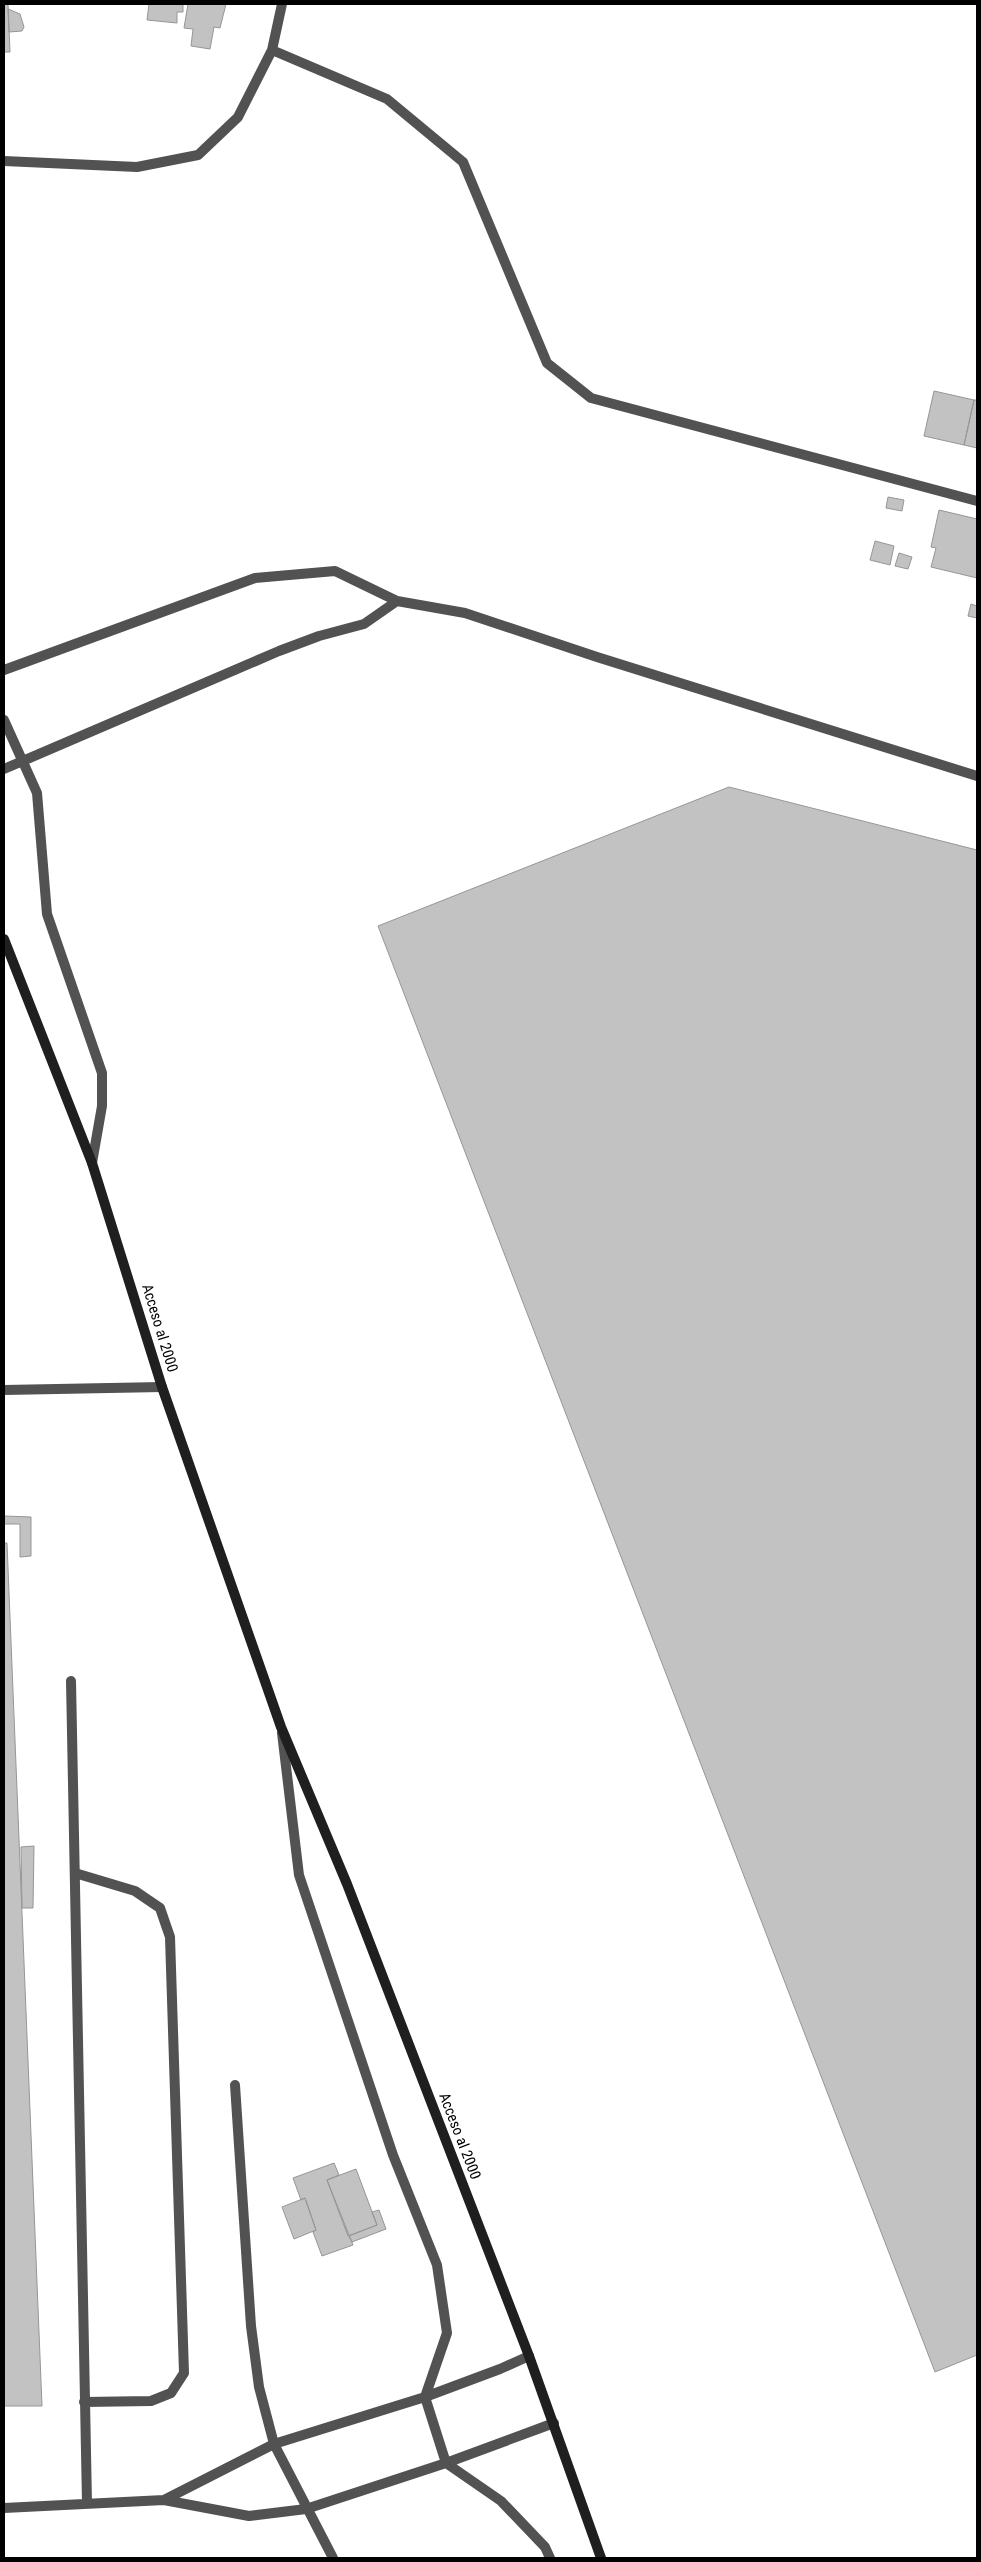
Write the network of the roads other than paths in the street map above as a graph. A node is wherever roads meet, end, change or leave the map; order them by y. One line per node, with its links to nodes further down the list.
1 (282, 4): 2 (street)
2 (272, 50): 3 (street); 4 (street)
3 (4, 161)
4 (977, 501)
5 (398, 601): 6 (street); 8 (street); 10 (street)
6 (4, 670)
7 (4, 720): 8 (street)
8 (23, 760): 9 (street); 12 (street)
9 (4, 769)
10 (977, 776)
11 (4, 939): 12 (street, Acceso al 2000)
12 (92, 1163): 13 (street, Acceso al 2000)
13 (162, 1387): 14 (street); 16 (street, Acceso al 2000)
14 (4, 1390)
15 (72, 1681): 17 (street)
16 (281, 1727): 19 (street, Acceso al 2000); 20 (street, Acceso al 2000)
17 (75, 1874): 21 (street); 21 (street)
18 (235, 2085): 23 (street)
19 (528, 2356): 20 (street); 22 (street, Acceso al 2000)
20 (425, 2397): 23 (street); 24 (street)
21 (84, 2402): 26 (street)
22 (554, 2424): 24 (street); 31 (street, Acceso al 2000)
23 (274, 2444): 25 (street); 28 (street)
24 (446, 2463): 28 (street); 30 (street)
25 (164, 2500): 26 (street); 28 (street)
26 (87, 2503): 27 (street)
27 (4, 2508)
28 (306, 2509): 29 (street)
29 (333, 2558)
30 (550, 2558)
31 (601, 2558)

